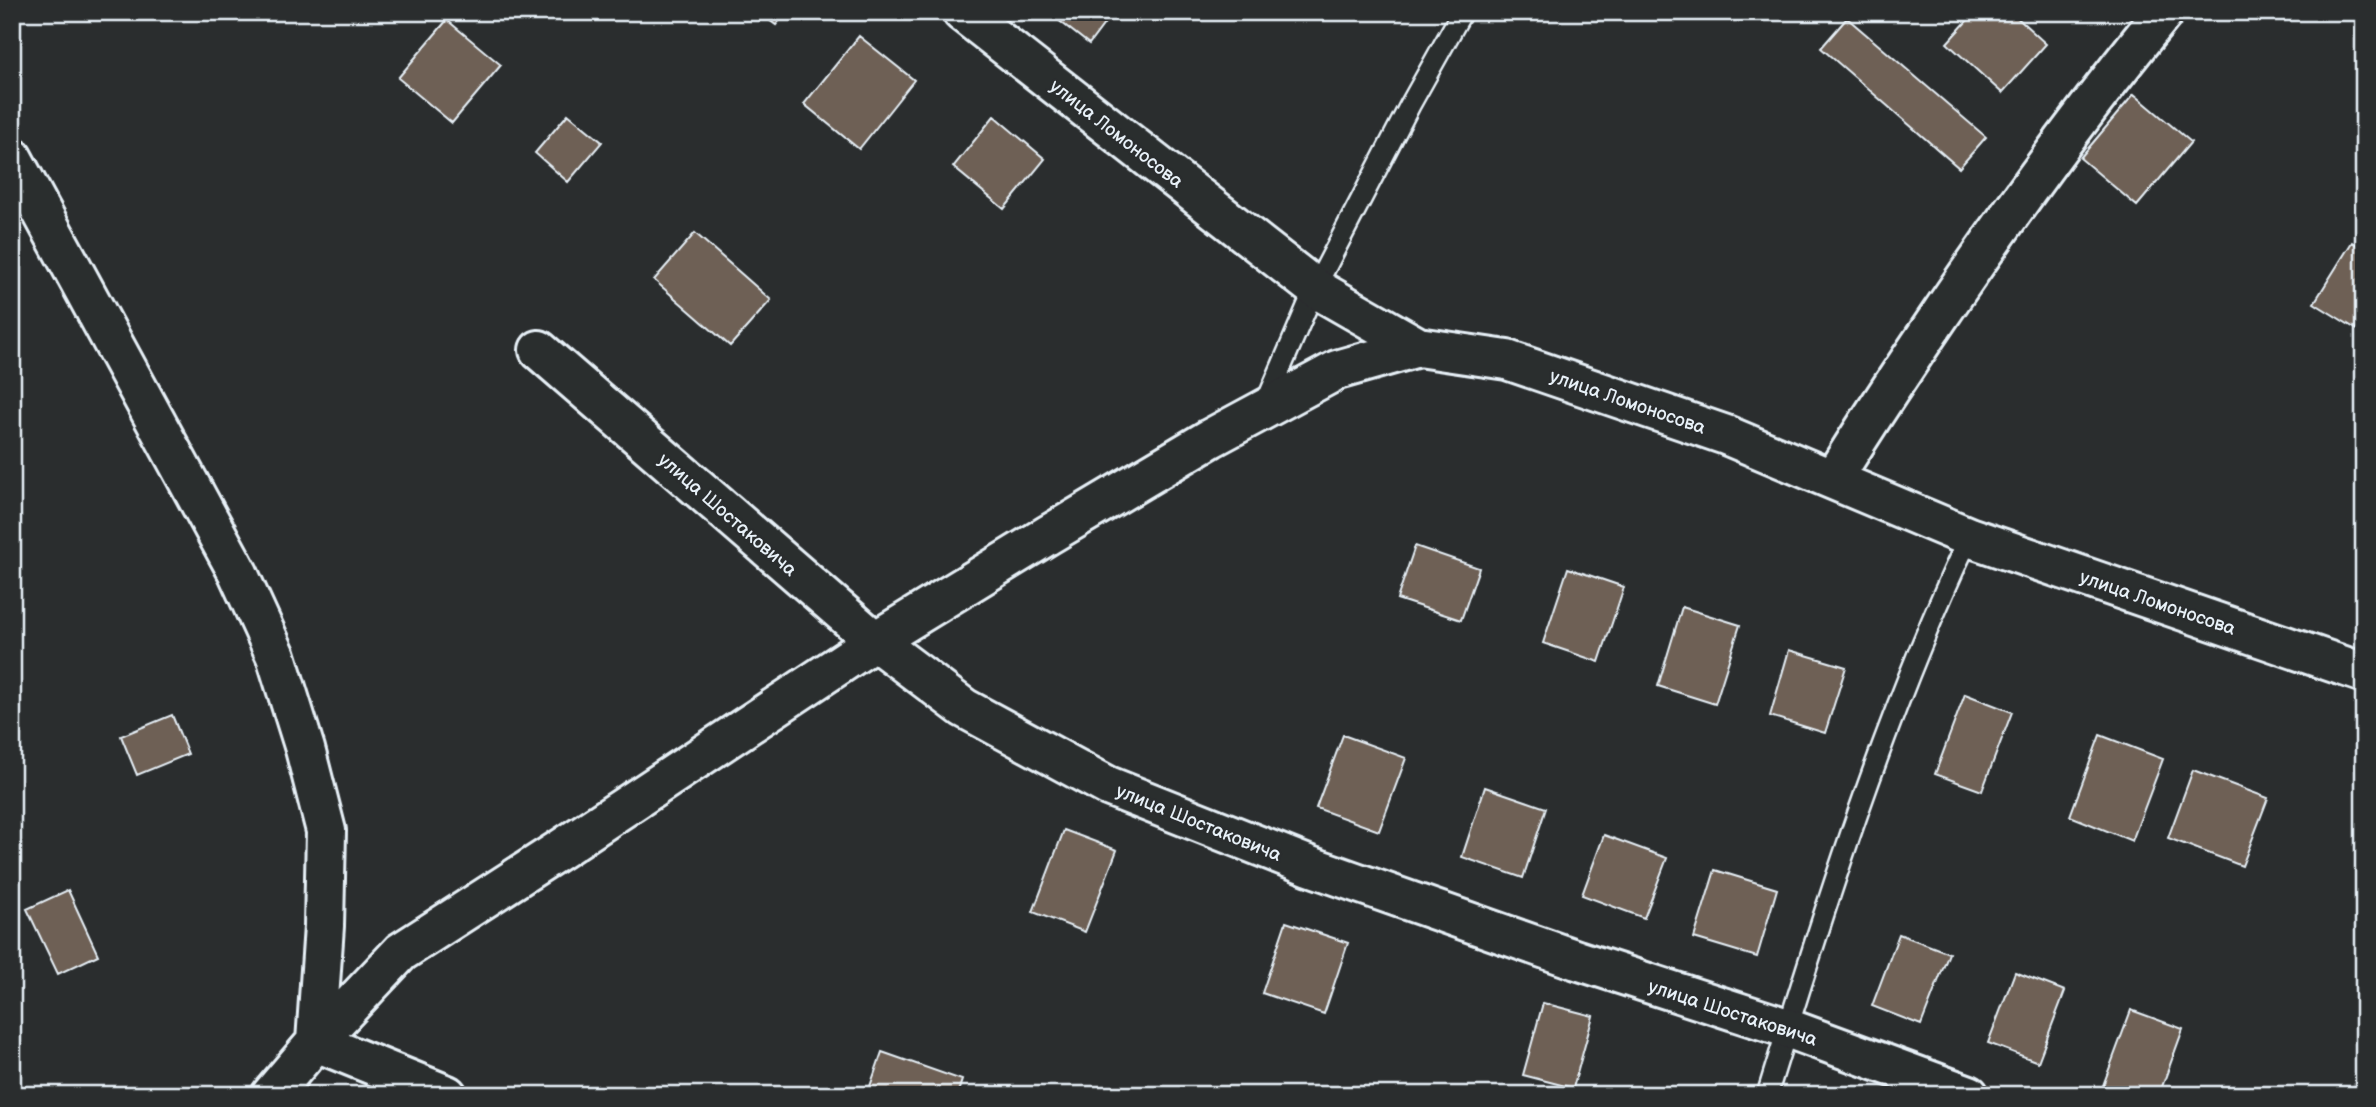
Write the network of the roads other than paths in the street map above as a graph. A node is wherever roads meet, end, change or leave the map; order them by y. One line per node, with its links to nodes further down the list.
1 (962, 12): 5 (street, улица Ломоносова)
2 (1462, 12): 5 (lane)
3 (2164, 12): 9 (street)
4 (12, 157): 14 (street)
5 (1315, 288): 6 (street, улица Ломоносова); 8 (lane)
6 (1418, 347): 8 (street); 9 (street, улица Ломоносова)
7 (539, 350): 11 (street, улица Шостаковича)
8 (1264, 410): 11 (street)
9 (1833, 480): 10 (street, улица Ломоносова)
10 (1969, 537): 12 (street, улица Ломоносова); 13 (lane)
11 (874, 641): 13 (street, улица Шостаковича); 14 (street)
12 (2364, 673)
13 (1787, 1028): 17 (lane); 18 (street, улица Шостаковича)
14 (316, 1042): 15 (street); 16 (street)
15 (271, 1095)
16 (447, 1095)
17 (1767, 1095)
18 (1969, 1095)

